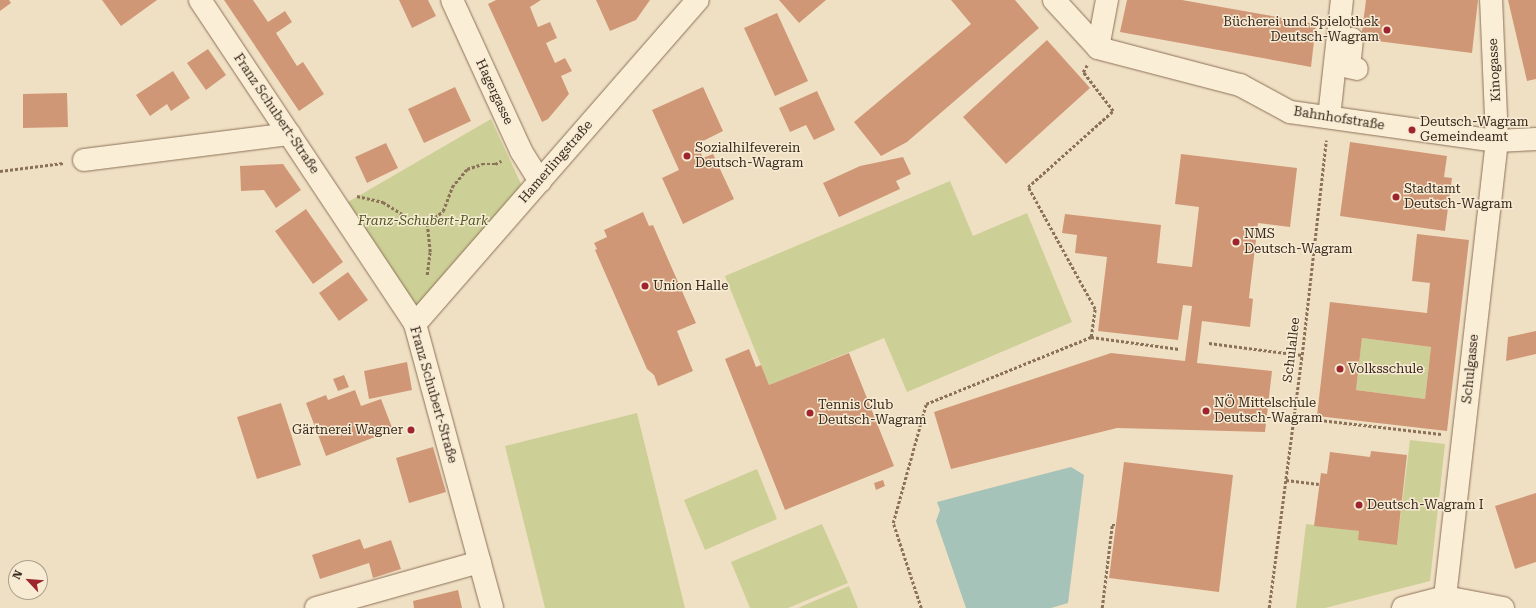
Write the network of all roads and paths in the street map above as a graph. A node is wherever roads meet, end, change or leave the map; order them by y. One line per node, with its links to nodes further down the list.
1 (200, 0): 12 (street, Franz Schubert-Straße)
2 (452, 0): 15 (street, Hagergasse)
3 (698, 0): 18 (street, Hamerlingstraße)
4 (1054, 0): 9 (street)
5 (1107, 0): 9 (street)
6 (1342, 0): 11 (street)
7 (1357, 0): 10 (street)
8 (1491, 0): 14 (street, Kinogasse)
9 (1098, 48): 11 (street, Bahnhofstraße); 23 (path)
10 (1357, 69)
11 (1329, 117): 14 (street, Bahnhofstraße); 26 (path, Schulallee)
12 (289, 134): 16 (street); 19 (street, Franz Schubert-Straße)
13 (1536, 139): 14 (street, Bahnhofstraße)
14 (1497, 141): 28 (street, Schulgasse)
15 (521, 151): 18 (street, Hagergasse); 20 (path)
16 (84, 160): 17 (path)
17 (0, 171)
18 (540, 181): 22 (street, Hamerlingstraße)
19 (326, 190): 20 (path); 22 (street, Franz Schubert-Straße)
20 (427, 224): 21 (path)
21 (426, 279)
22 (415, 324): 32 (street, Franz Schubert-Straße)
23 (1091, 337): 25 (path); 36 (path)
24 (1209, 343): 26 (path)
25 (1179, 349)
26 (1302, 355): 27 (path, Schulallee)
27 (1294, 417): 28 (path); 29 (path, Schulallee)
28 (1463, 436): 33 (street, Schulgasse)
29 (1286, 480): 30 (path); 38 (path, Schulallee)
30 (1319, 484)
31 (1116, 525): 37 (path)
32 (480, 562): 34 (street); 35 (street, Franz Schubert-Straße)
33 (1445, 597): 39 (street); 40 (street)
34 (316, 608)
35 (492, 608)
36 (921, 608)
37 (1102, 608)
38 (1269, 608)
39 (1403, 608)
40 (1503, 608)

